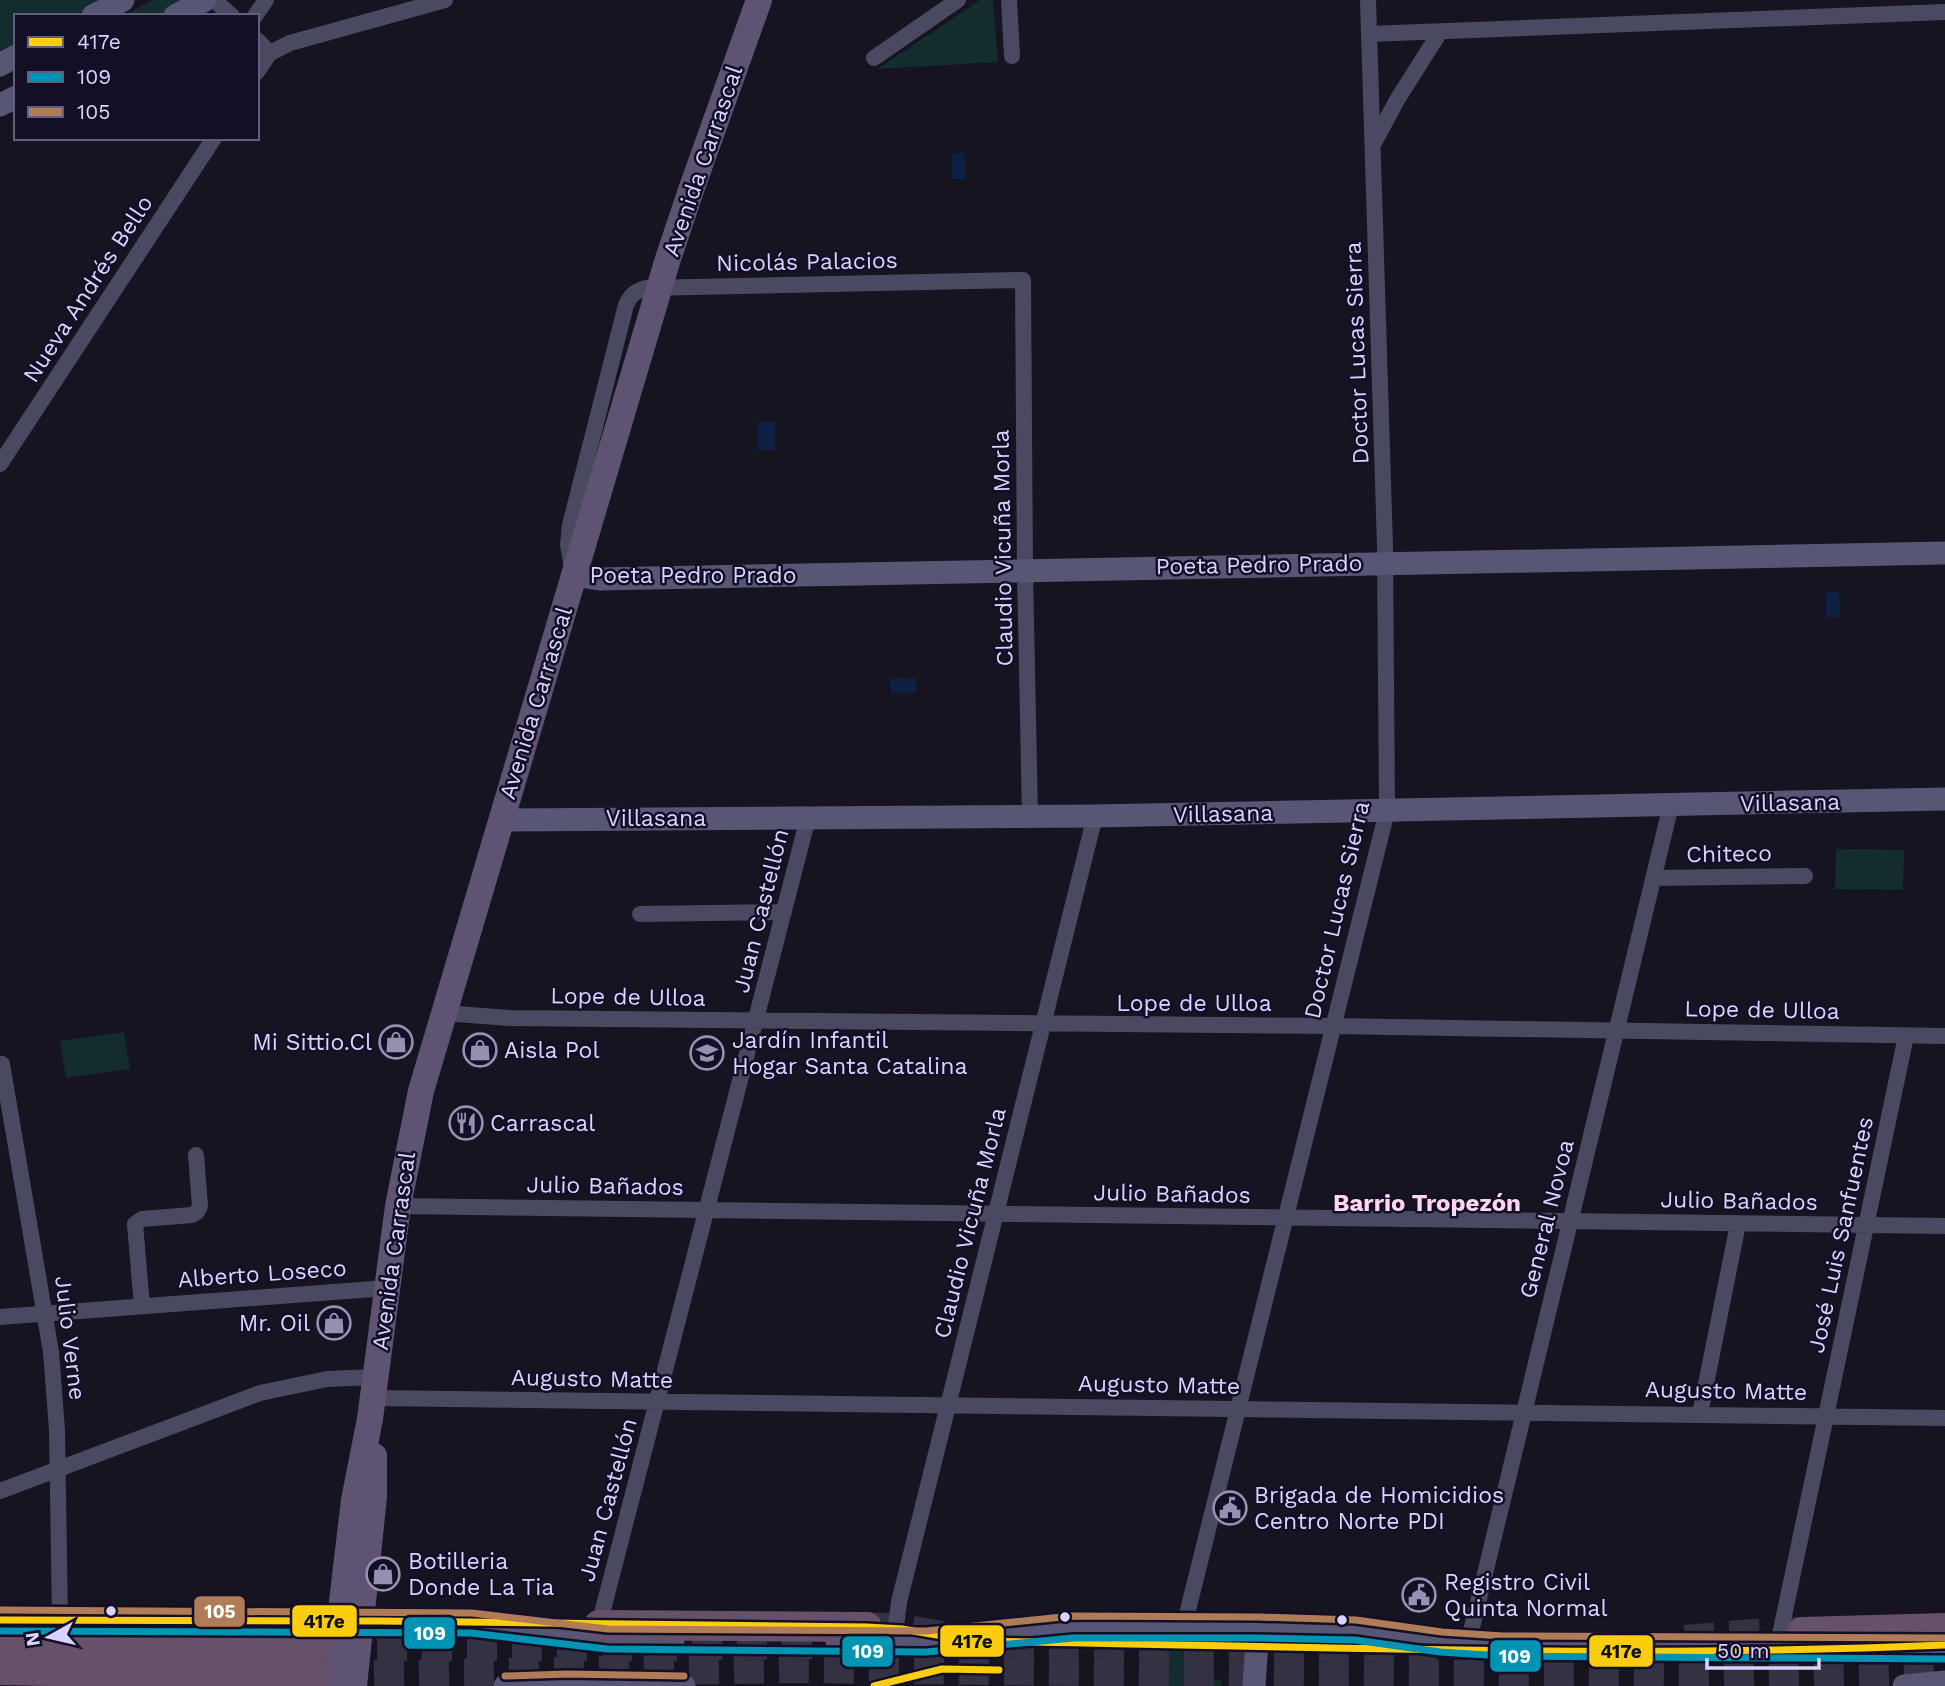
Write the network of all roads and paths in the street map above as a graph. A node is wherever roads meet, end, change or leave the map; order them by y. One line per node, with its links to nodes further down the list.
1 (123, 0): 10 (street)
2 (205, 0): 11 (street)
3 (214, 0): 12 (street)
4 (445, 0): 16 (street)
5 (760, 0): 27 (main road, Avenida Carrascal)
6 (957, 0): 18 (street)
7 (1009, 0): 17 (street)
8 (1368, 0): 14 (street, Doctor Lucas Sierra)
9 (1945, 12): 13 (street)
10 (97, 14)
11 (179, 14)
12 (230, 14)
13 (1440, 32): 14 (street); 21 (street, Doctor Lucas Sierra)
14 (1370, 34): 21 (street, Doctor Lucas Sierra)
15 (259, 42): 16 (street)
16 (270, 53): 19 (street)
17 (1012, 56)
18 (874, 58)
19 (259, 69)
20 (213, 140): 23 (street, Nueva Andrés Bello)
21 (1373, 145): 25 (street, Doctor Lucas Sierra)
22 (1023, 280): 26 (street, Claudio Vicuña Morla); 27 (street, Nicolás Palacios)
23 (0, 464)
24 (1945, 553): 25 (street, Poeta Pedro Prado)
25 (1386, 562): 26 (street, Poeta Pedro Prado); 30 (street, Doctor Lucas Sierra)
26 (1025, 570): 27 (street, Poeta Pedro Prado); 31 (street, Claudio Vicuña Morla)
27 (574, 575): 34 (main road, Avenida Carrascal)
28 (1945, 799): 29 (street, Villasana)
29 (1671, 805): 30 (street, Villasana); 36 (street, General Novoa)
30 (1387, 811): 32 (street, Villasana); 42 (street, Doctor Lucas Sierra)
31 (1030, 816): 32 (street, Villasana); 33 (street, Villasana)
32 (1095, 816): 41 (street, Claudio Vicuña Morla)
33 (808, 818): 34 (street, Villasana); 37 (street, Juan Castellón)
34 (501, 820): 39 (main road, Avenida Carrascal)
35 (1805, 876): 36 (street, Chiteco)
36 (1654, 878): 43 (street, General Novoa)
37 (784, 912): 38 (street); 40 (street, Juan Castellón)
38 (640, 914)
39 (444, 1013): 40 (street, Lope de Ulloa); 48 (main road, Avenida Carrascal)
40 (756, 1021): 41 (street, Lope de Ulloa); 49 (street, Juan Castellón)
41 (1043, 1025): 42 (street, Lope de Ulloa); 50 (street, Claudio Vicuña Morla)
42 (1333, 1026): 43 (street, Lope de Ulloa); 51 (street, Doctor Lucas Sierra)
43 (1617, 1031): 44 (street, Lope de Ulloa); 52 (street, General Novoa)
44 (1906, 1036): 45 (street, Lope de Ulloa); 54 (street, José Luis Sanfuentes)
45 (1945, 1036)
46 (2, 1064): 58 (street, Julio Verne)
47 (196, 1155): 57 (street)
48 (398, 1206): 49 (street, Julio Bañados); 56 (main road, Avenida Carrascal)
49 (707, 1210): 50 (street, Julio Bañados); 61 (street, Juan Castellón)
50 (996, 1214): 51 (street, Julio Bañados); 62 (street, Claudio Vicuña Morla)
51 (1286, 1218): 52 (street, Julio Bañados); 63 (street, Doctor Lucas Sierra)
52 (1570, 1222): 53 (street, Julio Bañados); 64 (street, General Novoa)
53 (1738, 1224): 54 (street, Julio Bañados); 65 (street)
54 (1866, 1225): 55 (street, Julio Bañados); 66 (street, José Luis Sanfuentes)
55 (1945, 1226)
56 (387, 1288): 57 (street, Alberto Loseco); 60 (main road, Avenida Carrascal)
57 (142, 1306): 58 (street, Alberto Loseco)
58 (46, 1314): 59 (street, Alberto Loseco); 68 (street, Julio Verne)
59 (0, 1317)
60 (373, 1398): 61 (street, Augusto Matte); 68 (street, Augusto Matte); 74 (main road, Avenida Carrascal)
61 (657, 1403): 62 (street, Augusto Matte); 70 (street, Juan Castellón)
62 (948, 1406): 63 (street, Augusto Matte); 71 (street, Claudio Vicuña Morla)
63 (1238, 1408): 64 (street, Augusto Matte); 76 (street, Doctor Lucas Sierra)
64 (1524, 1411): 65 (street, Augusto Matte); 82 (street, General Novoa)
65 (1700, 1414): 66 (street, Augusto Matte)
66 (1826, 1415): 67 (street, Augusto Matte); 85 (street, José Luis Sanfuentes)
67 (1945, 1418)
68 (58, 1469): 69 (street, Augusto Matte); 73 (street, Julio Verne)
69 (0, 1491)
70 (602, 1613): 71 (street); 75 (street); 77 (highway)
71 (896, 1615): 81 (street, Claudio Vicuña Morla)
72 (0, 1620): 73 (street)
73 (60, 1620): 74 (street)
74 (350, 1621): 75 (street); 88 (main road, Avenida Carrascal); 90 (main road, Avenida Carrascal)
75 (472, 1623): 81 (street)
76 (1184, 1626): 78 (street); 81 (street)
77 (867, 1627)
78 (1258, 1627): 82 (street); 93 (street)
79 (1945, 1628): 80 (highway)
80 (1802, 1632)
81 (894, 1642)
82 (1468, 1644): 85 (street)
83 (0, 1646): 84 (highway)
84 (320, 1646)
85 (1777, 1649): 86 (street)
86 (1945, 1649)
87 (0, 1670): 88 (highway)
88 (325, 1681)
89 (1945, 1682): 94 (street)
90 (354, 1686)
91 (505, 1686): 92 (street)
92 (684, 1686)
93 (1254, 1686)
94 (1905, 1686)

